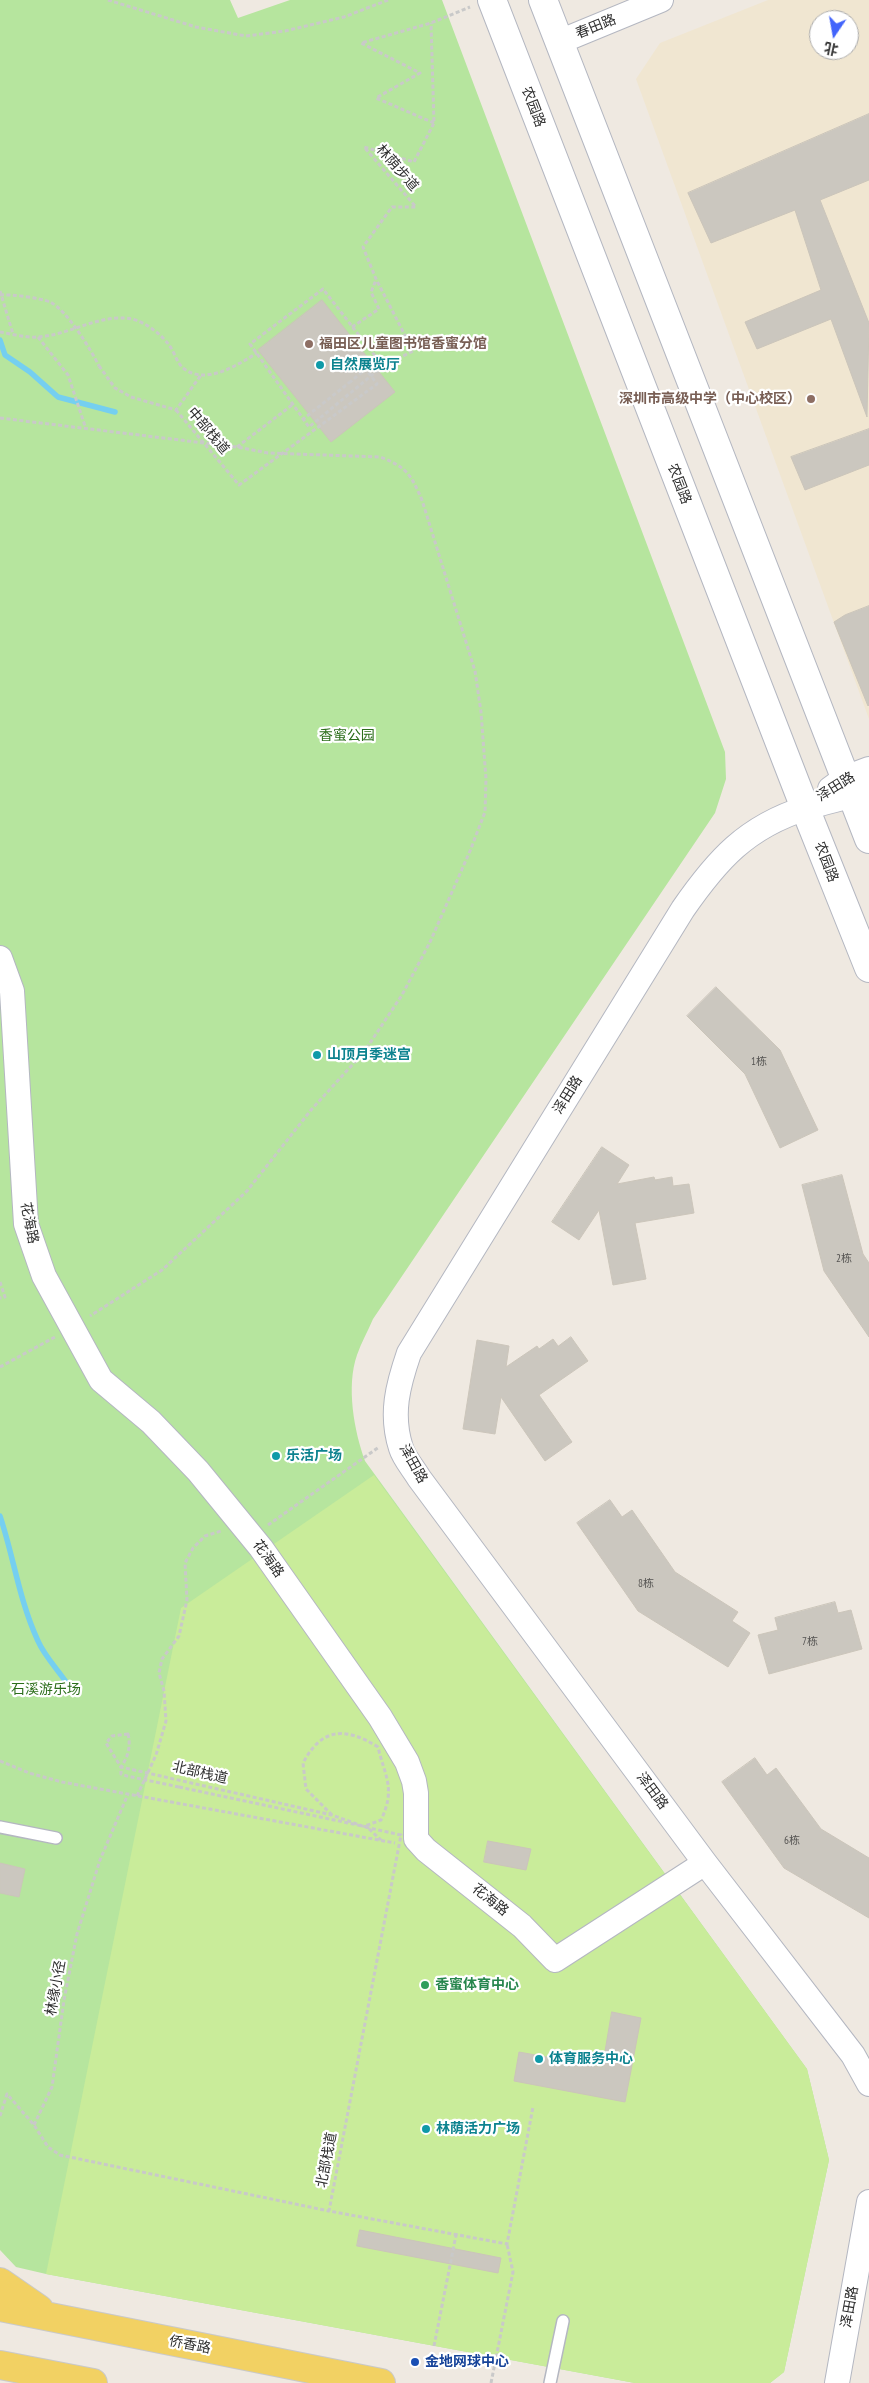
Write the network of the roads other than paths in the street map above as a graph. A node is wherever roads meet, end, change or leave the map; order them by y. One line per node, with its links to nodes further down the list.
1 (543, 0): 4 (main road)
2 (661, 0): 4 (street, 春田路)
3 (482, 3): 6 (main road, 农园路)
4 (559, 42): 5 (main road)
5 (859, 783): 6 (street, 泽田路); 7 (main road)
6 (804, 808): 9 (main road, 农园路); 12 (street, 泽田路)
7 (869, 839)
8 (0, 958): 12 (street, 花海路)
9 (869, 968)
10 (0, 1827): 11 (lane)
11 (56, 1838)
12 (705, 1863): 13 (street, 泽田路)
13 (869, 2084)
14 (869, 2202): 23 (street, 泽田路)
15 (0, 2282): 17 (main road)
16 (0, 2307): 17 (main road, 侨香路)
17 (61, 2320): 21 (main road, 侨香路)
18 (562, 2321): 22 (lane)
19 (0, 2365): 20 (main road)
20 (92, 2383)
21 (381, 2383)
22 (550, 2383)
23 (837, 2383)

